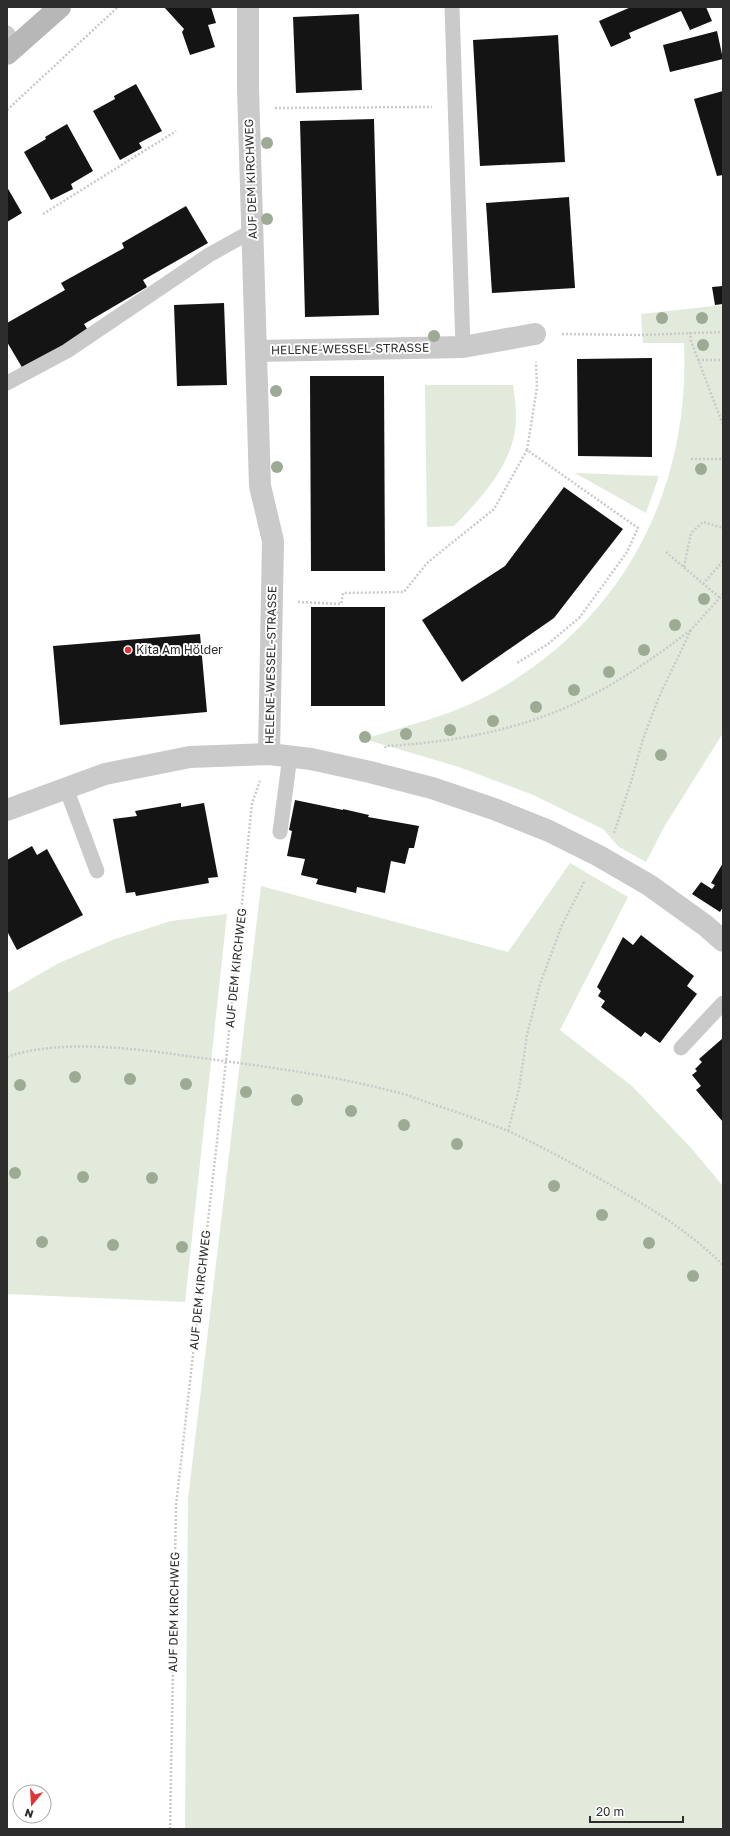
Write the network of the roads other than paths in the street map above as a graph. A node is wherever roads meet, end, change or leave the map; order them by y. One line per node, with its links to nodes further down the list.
1 (60, 7): 4 (main road)
2 (248, 7): 5 (street, AUF DEM KIRCHWEG)
3 (452, 7): 7 (lane)
4 (10, 44)
5 (252, 231): 8 (street, AUF DEM KIRCHWEG); 9 (lane)
6 (535, 334): 7 (street, HELENE-WESSEL-STRASSE)
7 (463, 347): 8 (street, HELENE-WESSEL-STRASSE)
8 (257, 352): 10 (street, HELENE-WESSEL-STRASSE)
9 (7, 383)
10 (279, 755): 11 (street); 13 (lane); 15 (street)
11 (66, 788): 12 (street); 14 (lane)
12 (7, 810)
13 (280, 832)
14 (97, 871)
15 (723, 941)
16 (723, 1003): 17 (lane)
17 (681, 1048)

